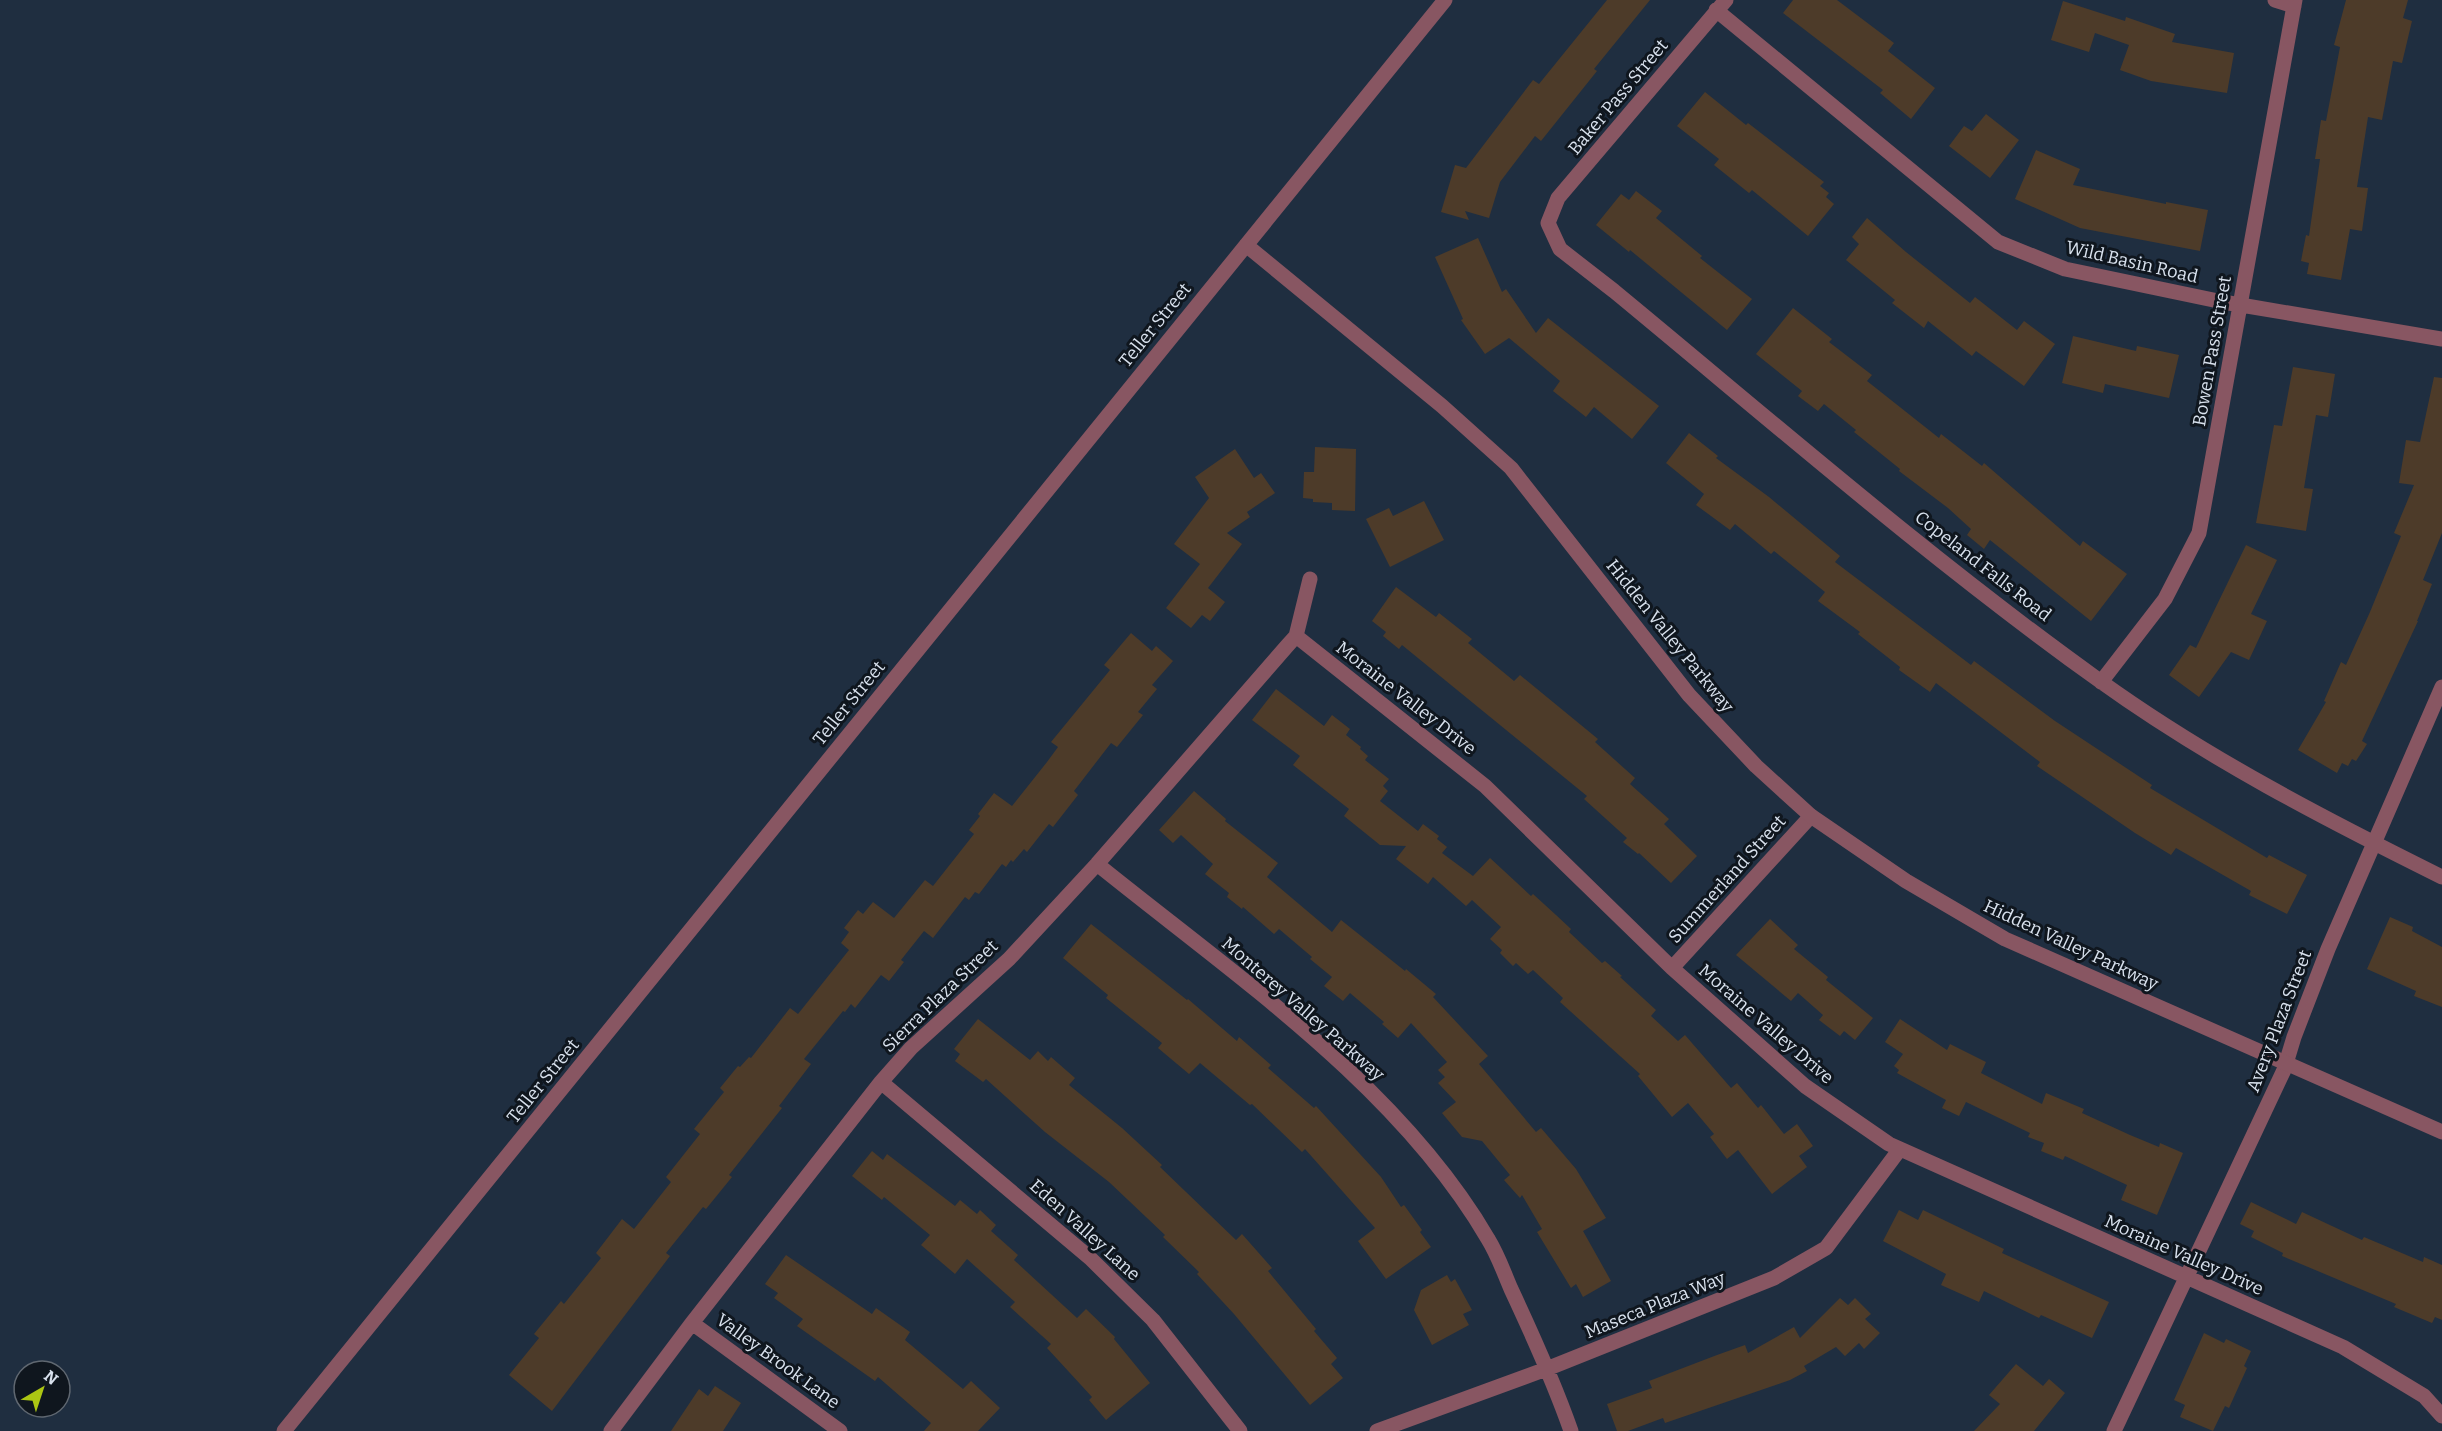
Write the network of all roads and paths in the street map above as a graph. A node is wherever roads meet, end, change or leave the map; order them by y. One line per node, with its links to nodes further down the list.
1 (1445, 0): 6 (street, Teller Street)
2 (2275, 0): 3 (street)
3 (2295, 3): 7 (street, Bowen Pass Street)
4 (1721, 5): 5 (street, Baker Pass Street); 7 (street, Wild Basin Road)
5 (1548, 223): 11 (street, Copeland Falls Road)
6 (1246, 245): 13 (street, Hidden Valley Parkway); 26 (street, Teller Street)
7 (2241, 305): 8 (street, Wild Basin Road); 11 (street, Bowen Pass Street)
8 (2442, 339)
9 (1311, 579): 10 (street)
10 (1296, 636): 15 (street, Sierra Plaza Street); 17 (street, Moraine Valley Drive)
11 (2101, 682): 14 (street, Copeland Falls Road)
12 (2442, 687): 14 (street, Avery Plaza Street)
13 (1811, 816): 17 (street, Summerland Street); 18 (street, Hidden Valley Parkway)
14 (2374, 844): 16 (street, Copeland Falls Road); 18 (street, Avery Plaza Street)
15 (1097, 864): 19 (street, Sierra Plaza Street); 24 (street, Monterey Valley Parkway)
16 (2442, 877)
17 (1672, 968): 21 (street, Moraine Valley Drive)
18 (2286, 1063): 20 (street, Hidden Valley Parkway); 22 (street, Avery Plaza Street)
19 (881, 1082): 23 (street, Sierra Plaza Street); 29 (street, Eden Valley Lane)
20 (2442, 1132)
21 (1900, 1149): 22 (street, Moraine Valley Drive); 24 (street, Maseca Plaza Way)
22 (2185, 1277): 25 (street, Moraine Valley Drive); 32 (street, Avery Plaza Street)
23 (692, 1323): 27 (street, Sierra Plaza Street); 28 (street, Valley Brook Lane)
24 (1549, 1368): 30 (street, Maseca Plaza Way); 31 (street, Monterey Valley Parkway)
25 (2442, 1416)
26 (284, 1431)
27 (611, 1431)
28 (840, 1431)
29 (1240, 1431)
30 (1377, 1431)
31 (1571, 1431)
32 (2114, 1431)

